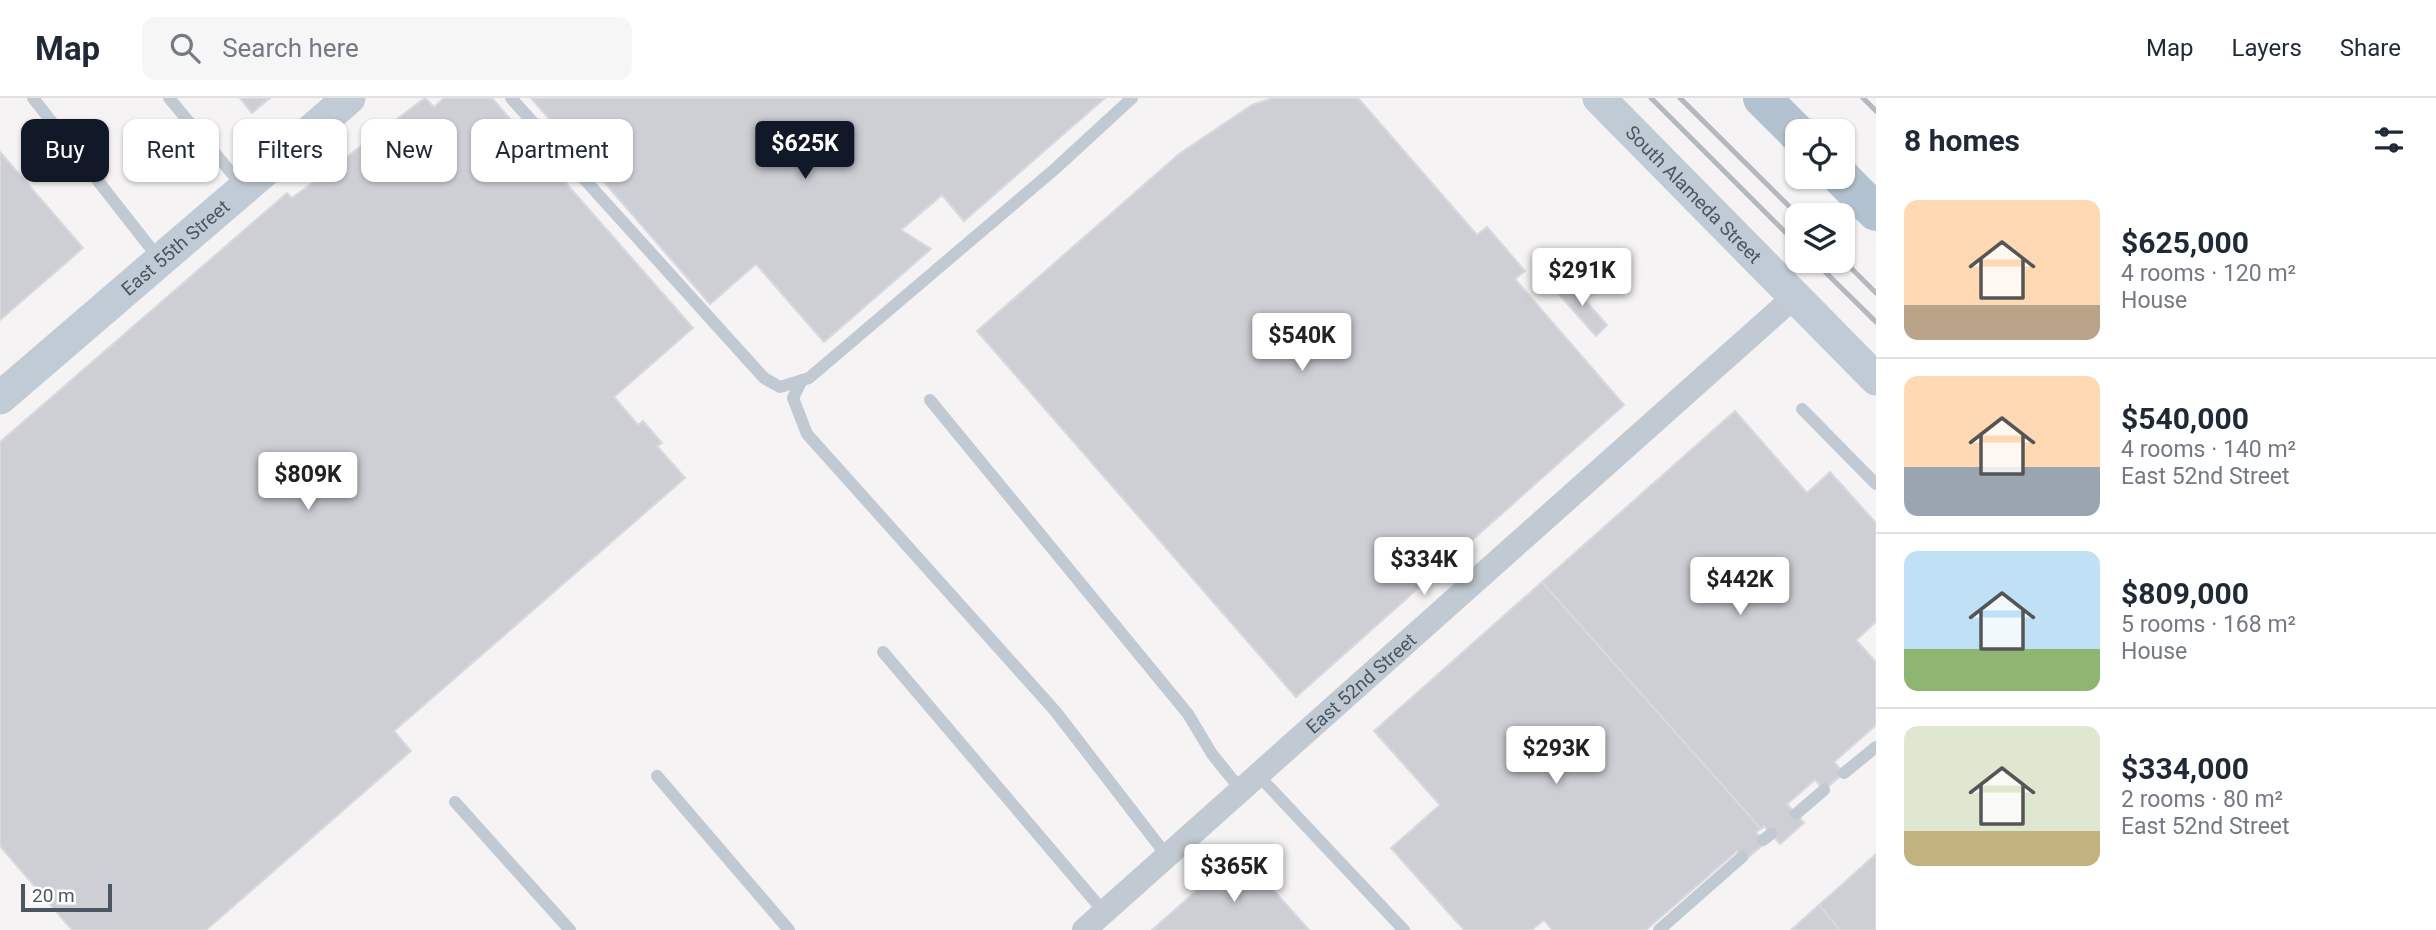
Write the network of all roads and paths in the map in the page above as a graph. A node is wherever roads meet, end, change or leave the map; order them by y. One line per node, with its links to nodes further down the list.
1 (33, 98): 12 (lane)
2 (169, 98): 9 (lane)
3 (349, 98): 9 (street, East 55th Street)
4 (511, 98): 15 (lane)
5 (1132, 98): 15 (lane)
6 (1599, 98): 13 (street, South Alameda Street)
7 (1762, 98): 8 (main road)
8 (1785, 121)
9 (244, 188): 12 (street, East 55th Street)
10 (1853, 189): 11 (main road)
11 (1876, 212)
12 (160, 260): 16 (street, East 55th Street)
13 (1794, 297): 14 (street, South Alameda Street); 24 (street, East 52nd Street)
14 (1876, 379)
15 (802, 380): 28 (lane)
16 (0, 398)
17 (930, 400): 24 (lane)
18 (1802, 409): 19 (lane)
19 (1876, 484)
20 (883, 652): 30 (lane)
21 (1876, 747): 22 (lane)
22 (1844, 773)
23 (657, 776): 32 (lane)
24 (1249, 782): 28 (street, East 52nd Street); 34 (lane)
25 (1824, 790): 27 (lane)
26 (455, 802): 31 (lane)
27 (1796, 814)
28 (1167, 856): 30 (street, East 52nd Street)
29 (1742, 857): 35 (lane)
30 (1104, 912): 33 (street, East 52nd Street)
31 (570, 930)
32 (789, 930)
33 (1084, 930)
34 (1404, 930)
35 (1659, 930)

